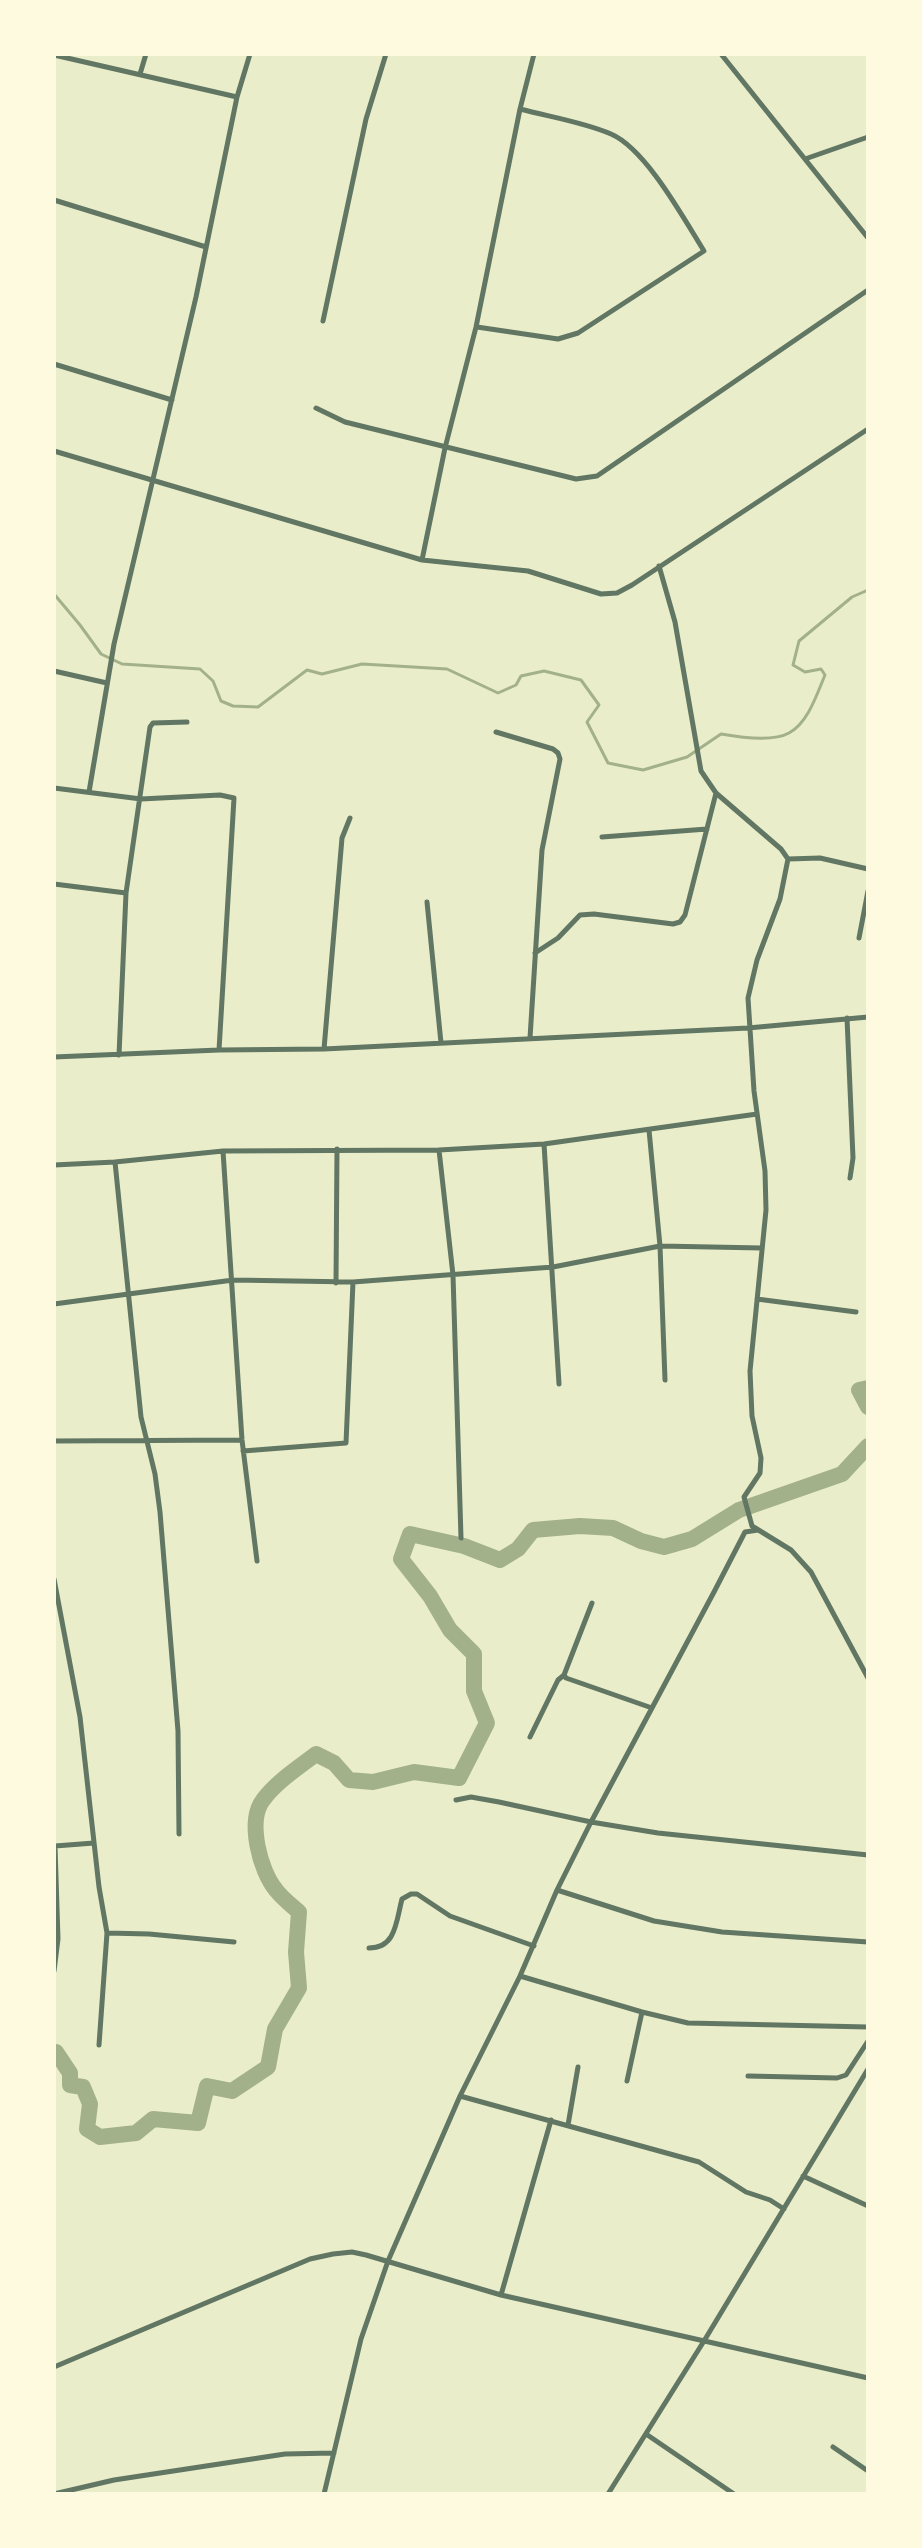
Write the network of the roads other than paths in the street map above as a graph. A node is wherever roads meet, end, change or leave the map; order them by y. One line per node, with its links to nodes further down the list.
1 (146, 54): 8 (street)
2 (250, 54): 9 (street)
3 (386, 54): 17 (street)
4 (534, 54): 10 (street)
5 (721, 54): 12 (street)
6 (54, 55): 7 (street)
7 (62, 55): 8 (street)
8 (140, 74): 9 (street)
9 (237, 97): 15 (street)
10 (520, 109): 18 (street); 18 (street)
11 (868, 137): 12 (street)
12 (805, 159): 14 (street)
13 (54, 200): 15 (street)
14 (868, 238)
15 (206, 247): 20 (street)
16 (868, 290): 23 (street)
17 (323, 321)
18 (476, 327): 23 (street)
19 (54, 364): 20 (street)
20 (172, 400): 25 (street)
21 (316, 408): 23 (street)
22 (868, 429): 27 (street)
23 (445, 448): 26 (street)
24 (54, 451): 25 (street)
25 (154, 481): 26 (street); 29 (street)
26 (422, 560): 27 (street)
27 (659, 566): 34 (street)
28 (54, 671): 29 (street)
29 (107, 683): 33 (street)
30 (187, 722): 35 (street)
31 (496, 732): 46 (street)
32 (54, 788): 33 (street)
33 (89, 792): 35 (street)
34 (716, 793): 37 (street); 39 (street)
35 (141, 799): 43 (street); 53 (street)
36 (350, 818): 52 (street)
37 (707, 829): 38 (street); 46 (street)
38 (602, 837)
39 (788, 859): 40 (street); 49 (street)
40 (868, 869)
41 (54, 884): 43 (street)
42 (868, 891): 45 (street)
43 (126, 893): 54 (street)
44 (427, 902): 51 (street)
45 (859, 938)
46 (535, 953): 50 (street)
47 (868, 1017): 48 (street)
48 (847, 1018): 49 (street); 64 (street)
49 (748, 1028): 50 (street); 56 (street)
50 (530, 1038): 51 (street)
51 (441, 1043): 52 (street)
52 (324, 1049): 53 (street)
53 (219, 1050): 54 (street)
54 (119, 1055): 55 (street)
55 (54, 1057)
56 (757, 1114): 57 (street); 66 (street)
57 (649, 1130): 58 (street); 65 (street)
58 (544, 1144): 60 (street); 67 (street)
59 (337, 1149): 60 (street); 61 (street); 71 (street)
60 (439, 1150): 68 (street)
61 (223, 1151): 62 (street); 69 (street)
62 (115, 1162): 63 (street); 72 (street)
63 (54, 1165)
64 (850, 1178)
65 (660, 1246): 66 (street); 67 (street); 76 (street)
66 (762, 1248): 73 (street)
67 (553, 1267): 68 (street); 77 (street)
68 (453, 1275): 70 (street); 83 (street)
69 (233, 1280): 71 (street); 72 (street); 79 (street)
70 (353, 1282): 71 (street); 81 (street)
71 (336, 1283)
72 (128, 1294): 74 (street); 78 (street)
73 (757, 1299): 75 (street); 82 (street)
74 (54, 1304)
75 (856, 1312)
76 (665, 1380)
77 (559, 1384)
78 (147, 1439): 79 (street); 80 (street); 93 (street)
79 (242, 1440): 81 (street)
80 (54, 1441)
81 (243, 1451): 84 (street)
82 (758, 1530): 88 (street); 89 (street)
83 (461, 1538)
84 (257, 1561)
85 (54, 1579): 94 (street)
86 (592, 1603): 87 (street)
87 (564, 1675): 89 (street); 90 (street)
88 (868, 1678)
89 (652, 1708): 92 (street)
90 (530, 1737)
91 (456, 1800): 92 (street)
92 (591, 1822): 96 (street); 97 (street)
93 (179, 1834)
94 (94, 1843): 95 (street); 98 (street)
95 (54, 1846): 103 (street)
96 (868, 1855)
97 (557, 1890): 100 (street); 101 (street)
98 (107, 1933): 99 (street); 108 (street)
99 (234, 1942)
100 (868, 1942)
101 (534, 1946): 102 (street); 104 (street)
102 (369, 1948)
103 (54, 1971)
104 (520, 1976): 105 (street); 113 (street)
105 (642, 2012): 106 (street); 112 (street)
106 (868, 2027)
107 (868, 2041): 111 (street)
108 (99, 2045)
109 (578, 2067): 115 (street)
110 (868, 2069): 116 (street)
111 (748, 2076)
112 (627, 2081)
113 (460, 2096): 114 (street); 119 (street)
114 (551, 2120): 115 (street); 120 (street)
115 (568, 2125): 118 (street)
116 (803, 2176): 117 (street); 118 (street)
117 (868, 2206)
118 (784, 2209): 121 (street)
119 (388, 2261): 120 (street); 122 (street); 126 (street)
120 (501, 2295): 121 (street)
121 (704, 2341): 123 (street); 124 (street)
122 (54, 2367)
123 (868, 2378)
124 (646, 2434): 130 (street); 131 (street)
125 (833, 2447): 127 (street)
126 (334, 2453): 128 (street); 129 (street)
127 (868, 2471)
128 (54, 2494)
129 (324, 2494)
130 (608, 2494)
131 (734, 2494)

